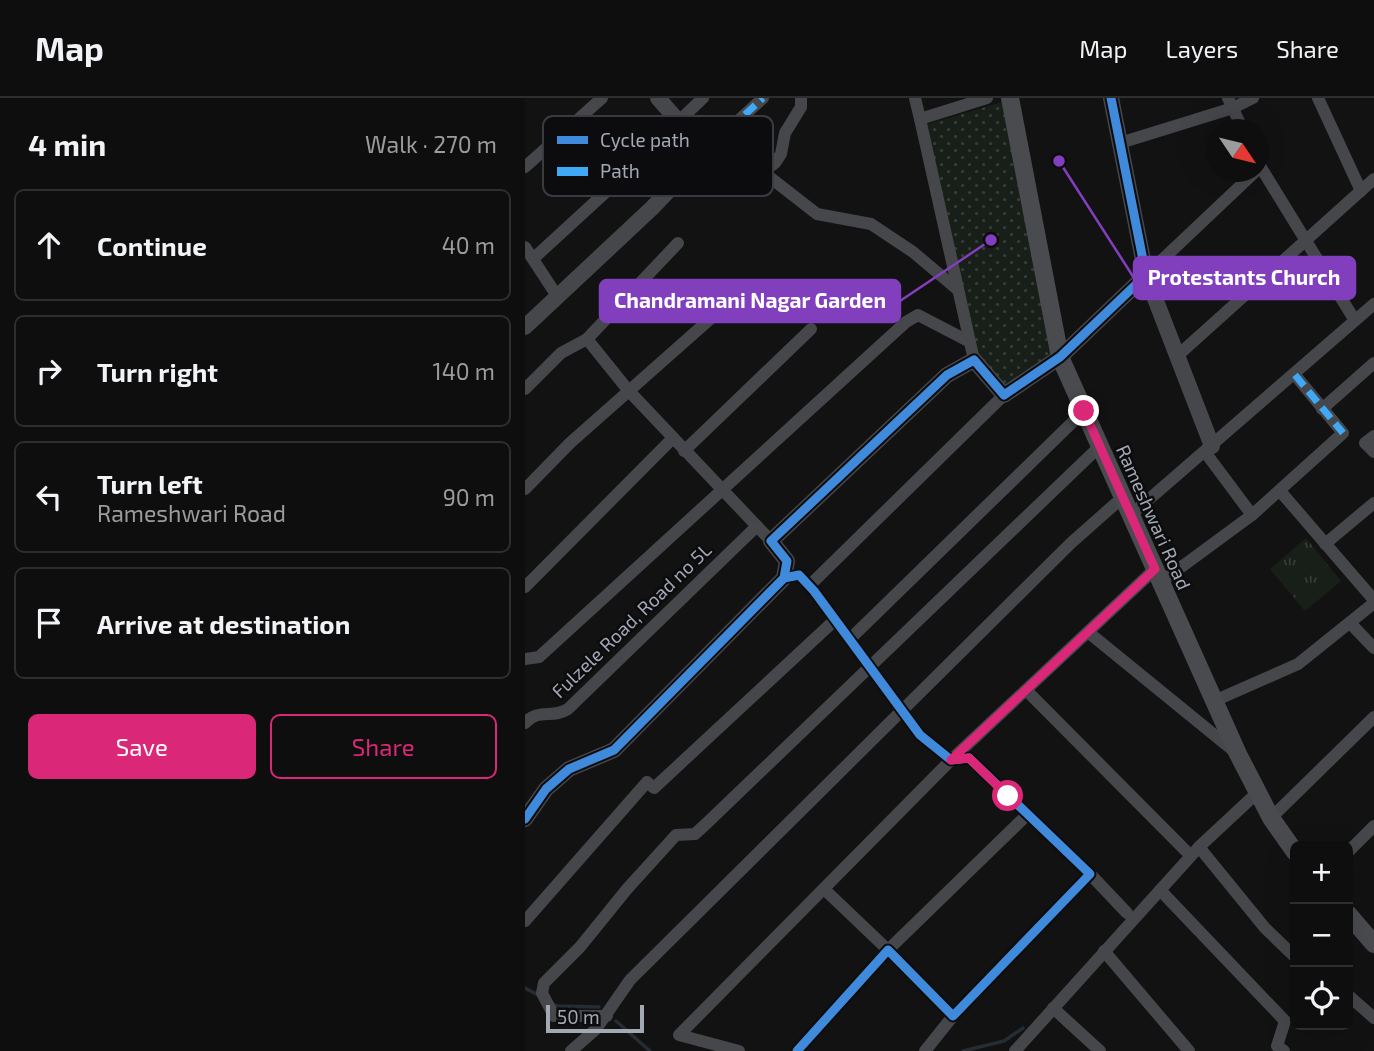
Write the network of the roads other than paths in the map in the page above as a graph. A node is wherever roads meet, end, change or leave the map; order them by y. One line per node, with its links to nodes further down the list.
1 (602, 98): 13 (street)
2 (658, 98): 14 (street)
3 (703, 98): 15 (street)
4 (762, 98): 16 (street)
5 (801, 98): 21 (street)
6 (915, 98): 17 (street)
7 (986, 98): 17 (street)
8 (1010, 98): 44 (main road, Rameshwari Road)
9 (1111, 98): 19 (street)
10 (1253, 98): 12 (street)
11 (1318, 98): 27 (street)
12 (1230, 103): 18 (street); 19 (street)
13 (582, 116)
14 (674, 116)
15 (686, 116)
16 (740, 116)
17 (920, 119): 36 (street)
18 (1238, 119)
19 (1120, 143): 34 (street)
20 (543, 151): 22 (street)
21 (773, 164)
22 (525, 167)
23 (1374, 179): 27 (street)
24 (773, 180): 36 (street)
25 (1242, 182): 34 (street)
26 (1267, 182): 30 (street)
27 (1361, 191): 30 (street)
28 (601, 196): 33 (street)
29 (663, 196): 37 (street)
30 (1304, 241): 39 (street); 45 (street)
31 (678, 243): 42 (street)
32 (525, 247): 33 (street)
33 (534, 258): 37 (street)
34 (1146, 275): 44 (street); 45 (street)
35 (744, 289): 50 (street)
36 (958, 290): 43 (street)
37 (558, 296): 40 (street)
38 (1374, 304): 39 (street)
39 (1354, 319): 48 (street)
40 (525, 327)
41 (811, 329): 58 (street)
42 (587, 339): 49 (street); 50 (street)
43 (970, 342): 46 (street); 61 (street)
44 (1060, 356): 51 (street); 53 (main road, Rameshwari Road)
45 (1176, 357): 57 (street)
46 (974, 360): 51 (street); 68 (street)
47 (1374, 363): 52 (street)
48 (1295, 375): 52 (street); 57 (street)
49 (525, 389)
50 (628, 390): 55 (street); 60 (street)
51 (1005, 395): 72 (street)
52 (1322, 409): 62 (street)
53 (1084, 411): 56 (main road, Rameshwari Road); 78 (street)
54 (1374, 436): 59 (street)
55 (672, 439): 58 (street); 73 (street)
56 (1100, 447): 63 (main road, Rameshwari Road); 81 (street)
57 (1208, 449): 65 (street); 66 (street)
58 (684, 452): 61 (street)
59 (1374, 452)
60 (525, 489)
61 (720, 490): 67 (street); 80 (street)
62 (1280, 491): 66 (street); 69 (street)
63 (1123, 498): 65 (main road, Rameshwari Road); 84 (street)
64 (1374, 503): 69 (street)
65 (1132, 514): 70 (main road, Rameshwari Road)
66 (1252, 515): 70 (street)
67 (757, 526): 68 (street); 86 (street, Fulzele Road, Road no 5L)
68 (771, 541): 71 (street)
69 (1325, 544): 74 (street)
70 (1158, 576): 77 (street); 83 (main road, Rameshwari Road)
71 (785, 578): 72 (street); 92 (street)
72 (809, 586): 75 (street)
73 (525, 587)
74 (1374, 601): 76 (street)
75 (835, 620): 78 (street); 102 (street)
76 (1351, 624): 79 (street); 83 (street)
77 (1088, 632): 82 (street); 87 (street)
78 (850, 639): 81 (street)
79 (1374, 648)
80 (525, 659)
81 (870, 665): 84 (street); 109 (street)
82 (1026, 690): 88 (street); 96 (street)
83 (1214, 701): 87 (main road, Rameshwari Road)
84 (902, 711): 88 (street); 109 (street)
85 (1374, 717): 91 (street)
86 (525, 723)
87 (1238, 754): 89 (main road, Rameshwari Road)
88 (951, 760): 90 (street); 98 (street)
89 (1258, 792): 91 (main road, Rameshwari Road); 96 (street)
90 (1028, 814): 97 (street); 104 (street)
91 (1271, 818): 94 (main road, Rameshwari Road)
92 (525, 819)
93 (1374, 826): 95 (street)
94 (1290, 845)
95 (1353, 847)
96 (1192, 849): 99 (street); 106 (street)
97 (1090, 874): 100 (street); 110 (street)
98 (824, 889): 104 (street); 113 (street)
99 (1160, 890): 105 (street); 119 (street)
100 (1127, 913)
101 (1353, 920): 103 (main road)
102 (525, 921)
103 (1374, 944)
104 (888, 950): 110 (street); 114 (street)
105 (1104, 951): 108 (street); 118 (street)
106 (1290, 952)
107 (1353, 999): 111 (street)
108 (1053, 1007): 116 (street); 117 (street)
109 (607, 1016): 112 (street)
110 (953, 1016): 115 (street)
111 (1374, 1018)
112 (571, 1051)
113 (739, 1051)
114 (797, 1051)
115 (925, 1051)
116 (1013, 1051)
117 (1100, 1051)
118 (1189, 1051)
119 (1284, 1051)

